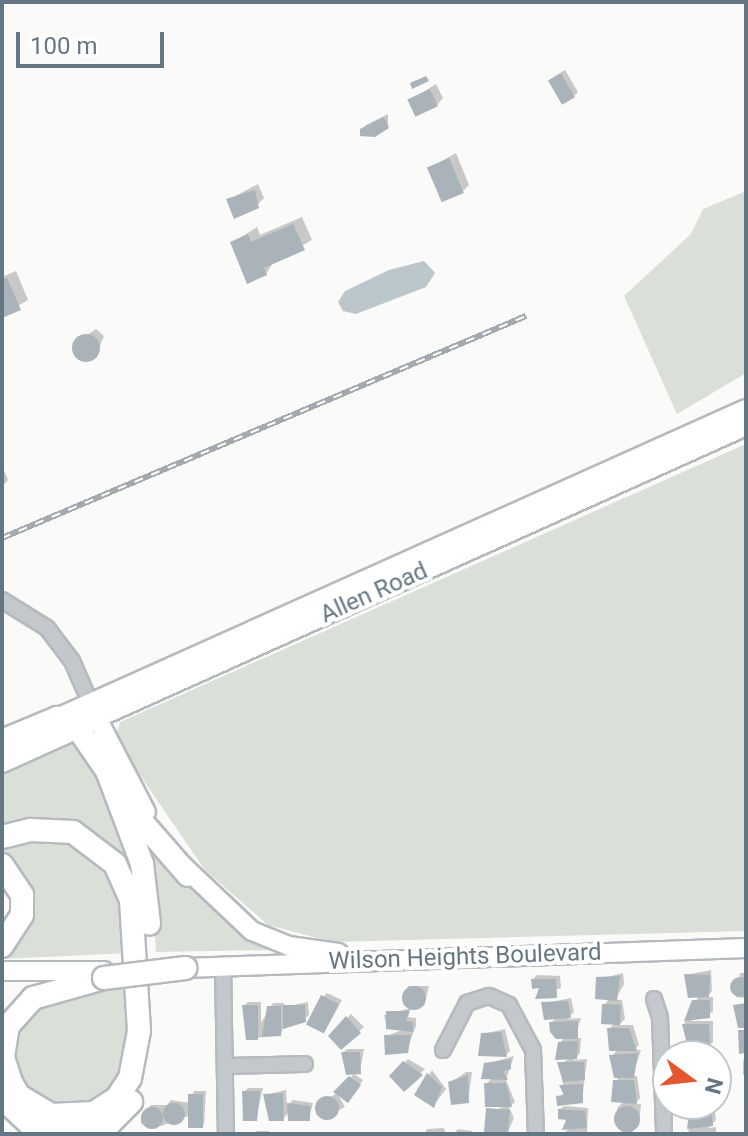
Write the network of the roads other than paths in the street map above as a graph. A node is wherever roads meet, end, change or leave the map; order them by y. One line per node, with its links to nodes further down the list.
1 (746, 409): 4 (main road, Allen Road)
2 (746, 426): 4 (main road, Allen Road)
3 (2, 600): 4 (street)
4 (80, 717): 5 (highway, Allen Road); 6 (highway, Allen Road); 7 (highway); 10 (main road)
5 (2, 741)
6 (2, 761)
7 (106, 768): 10 (highway); 22 (highway)
8 (2, 837): 17 (highway)
9 (2, 865): 11 (highway)
10 (188, 875): 13 (main road)
11 (2, 946)
12 (746, 948): 13 (main road, Wilson Heights Boulevard)
13 (390, 960): 14 (main road, Wilson Heights Boulevard)
14 (223, 966): 15 (main road, Wilson Heights Boulevard); 21 (street)
15 (185, 968): 17 (highway, bridge)
16 (2, 971): 17 (main road)
17 (104, 974)
18 (654, 999): 25 (street)
19 (443, 1050): 24 (street)
20 (305, 1064): 21 (street)
21 (225, 1066): 23 (street)
22 (2, 1098)
23 (226, 1134)
24 (536, 1134)
25 (664, 1134)

